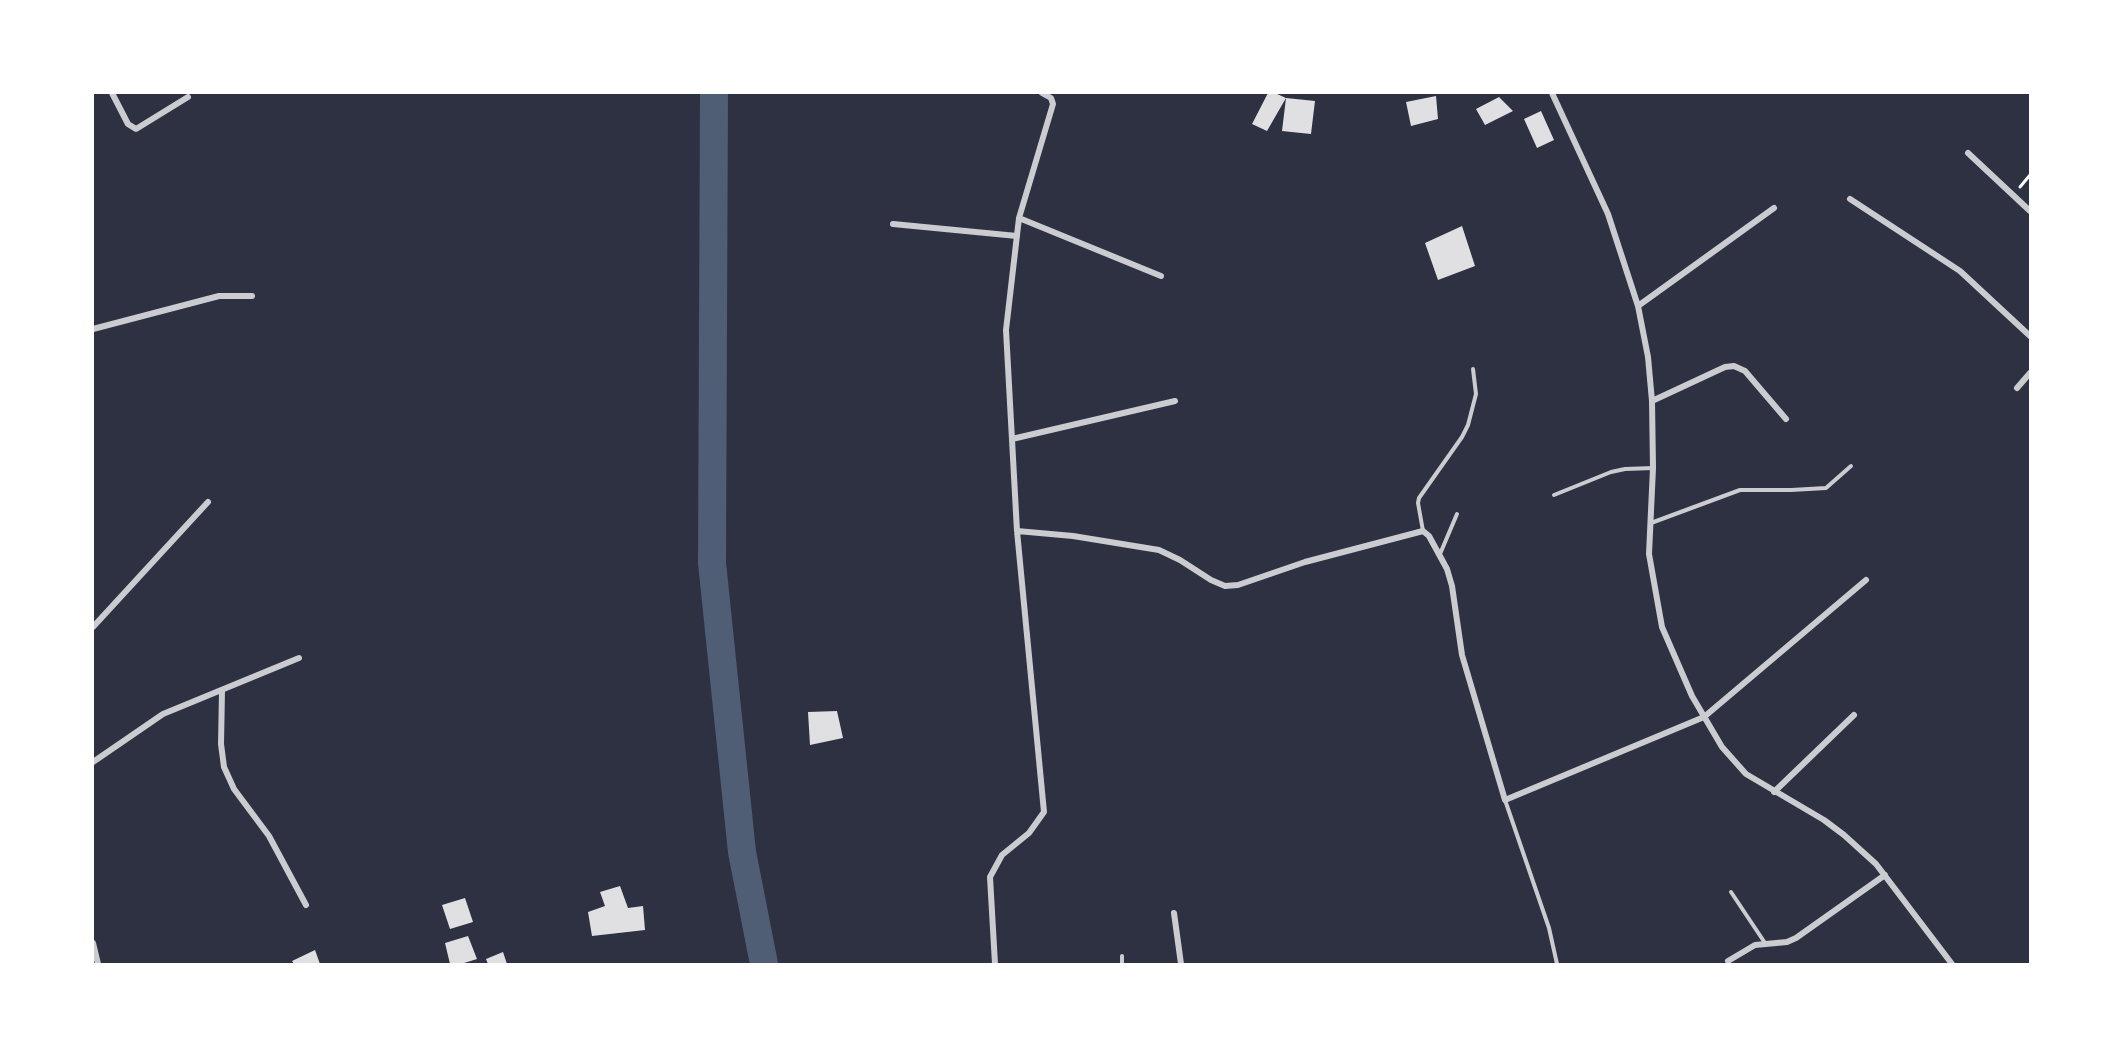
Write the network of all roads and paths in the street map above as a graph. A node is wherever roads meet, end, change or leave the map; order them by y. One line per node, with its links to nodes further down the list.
1 (112, 93): 4 (street)
2 (1042, 93): 11 (street)
3 (1552, 93): 16 (street)
4 (188, 97)
5 (1968, 153): 7 (street)
6 (2030, 175): 7 (path)
7 (2013, 195): 10 (street)
8 (1850, 199): 18 (street)
9 (1774, 208): 16 (street)
10 (2030, 211)
11 (1019, 218): 13 (street); 14 (street)
12 (893, 224): 13 (street)
13 (1017, 236): 25 (street)
14 (1161, 276)
15 (252, 296): 17 (street)
16 (1638, 306): 23 (street)
17 (93, 330)
18 (2030, 336)
19 (1473, 369): 33 (lane)
20 (2030, 373): 21 (street)
21 (2017, 388)
22 (1175, 401): 25 (street)
23 (1652, 401): 24 (street); 27 (street)
24 (1786, 419)
25 (1012, 439): 32 (street)
26 (1851, 466): 31 (lane)
27 (1653, 468): 28 (lane); 31 (street)
28 (1554, 495)
29 (208, 502): 36 (street)
30 (1457, 514): 34 (lane)
31 (1650, 524): 40 (street)
32 (1017, 531): 33 (street); 53 (street)
33 (1423, 531): 34 (street)
34 (1440, 555): 43 (street)
35 (1866, 579): 40 (street)
36 (93, 627)
37 (299, 658): 38 (street)
38 (222, 691): 41 (street); 46 (street)
39 (1854, 715): 42 (street)
40 (1704, 717): 42 (street); 43 (street)
41 (93, 762)
42 (1773, 792): 44 (street)
43 (1505, 800): 56 (lane)
44 (1885, 875): 49 (street); 57 (street)
45 (1731, 892): 49 (lane)
46 (306, 904)
47 (1174, 914): 55 (street)
48 (93, 943): 52 (street)
49 (1766, 944): 51 (street)
50 (1122, 956): 54 (lane)
51 (1728, 960)
52 (98, 964)
53 (995, 964)
54 (1122, 964)
55 (1181, 964)
56 (1557, 964)
57 (1953, 964)

